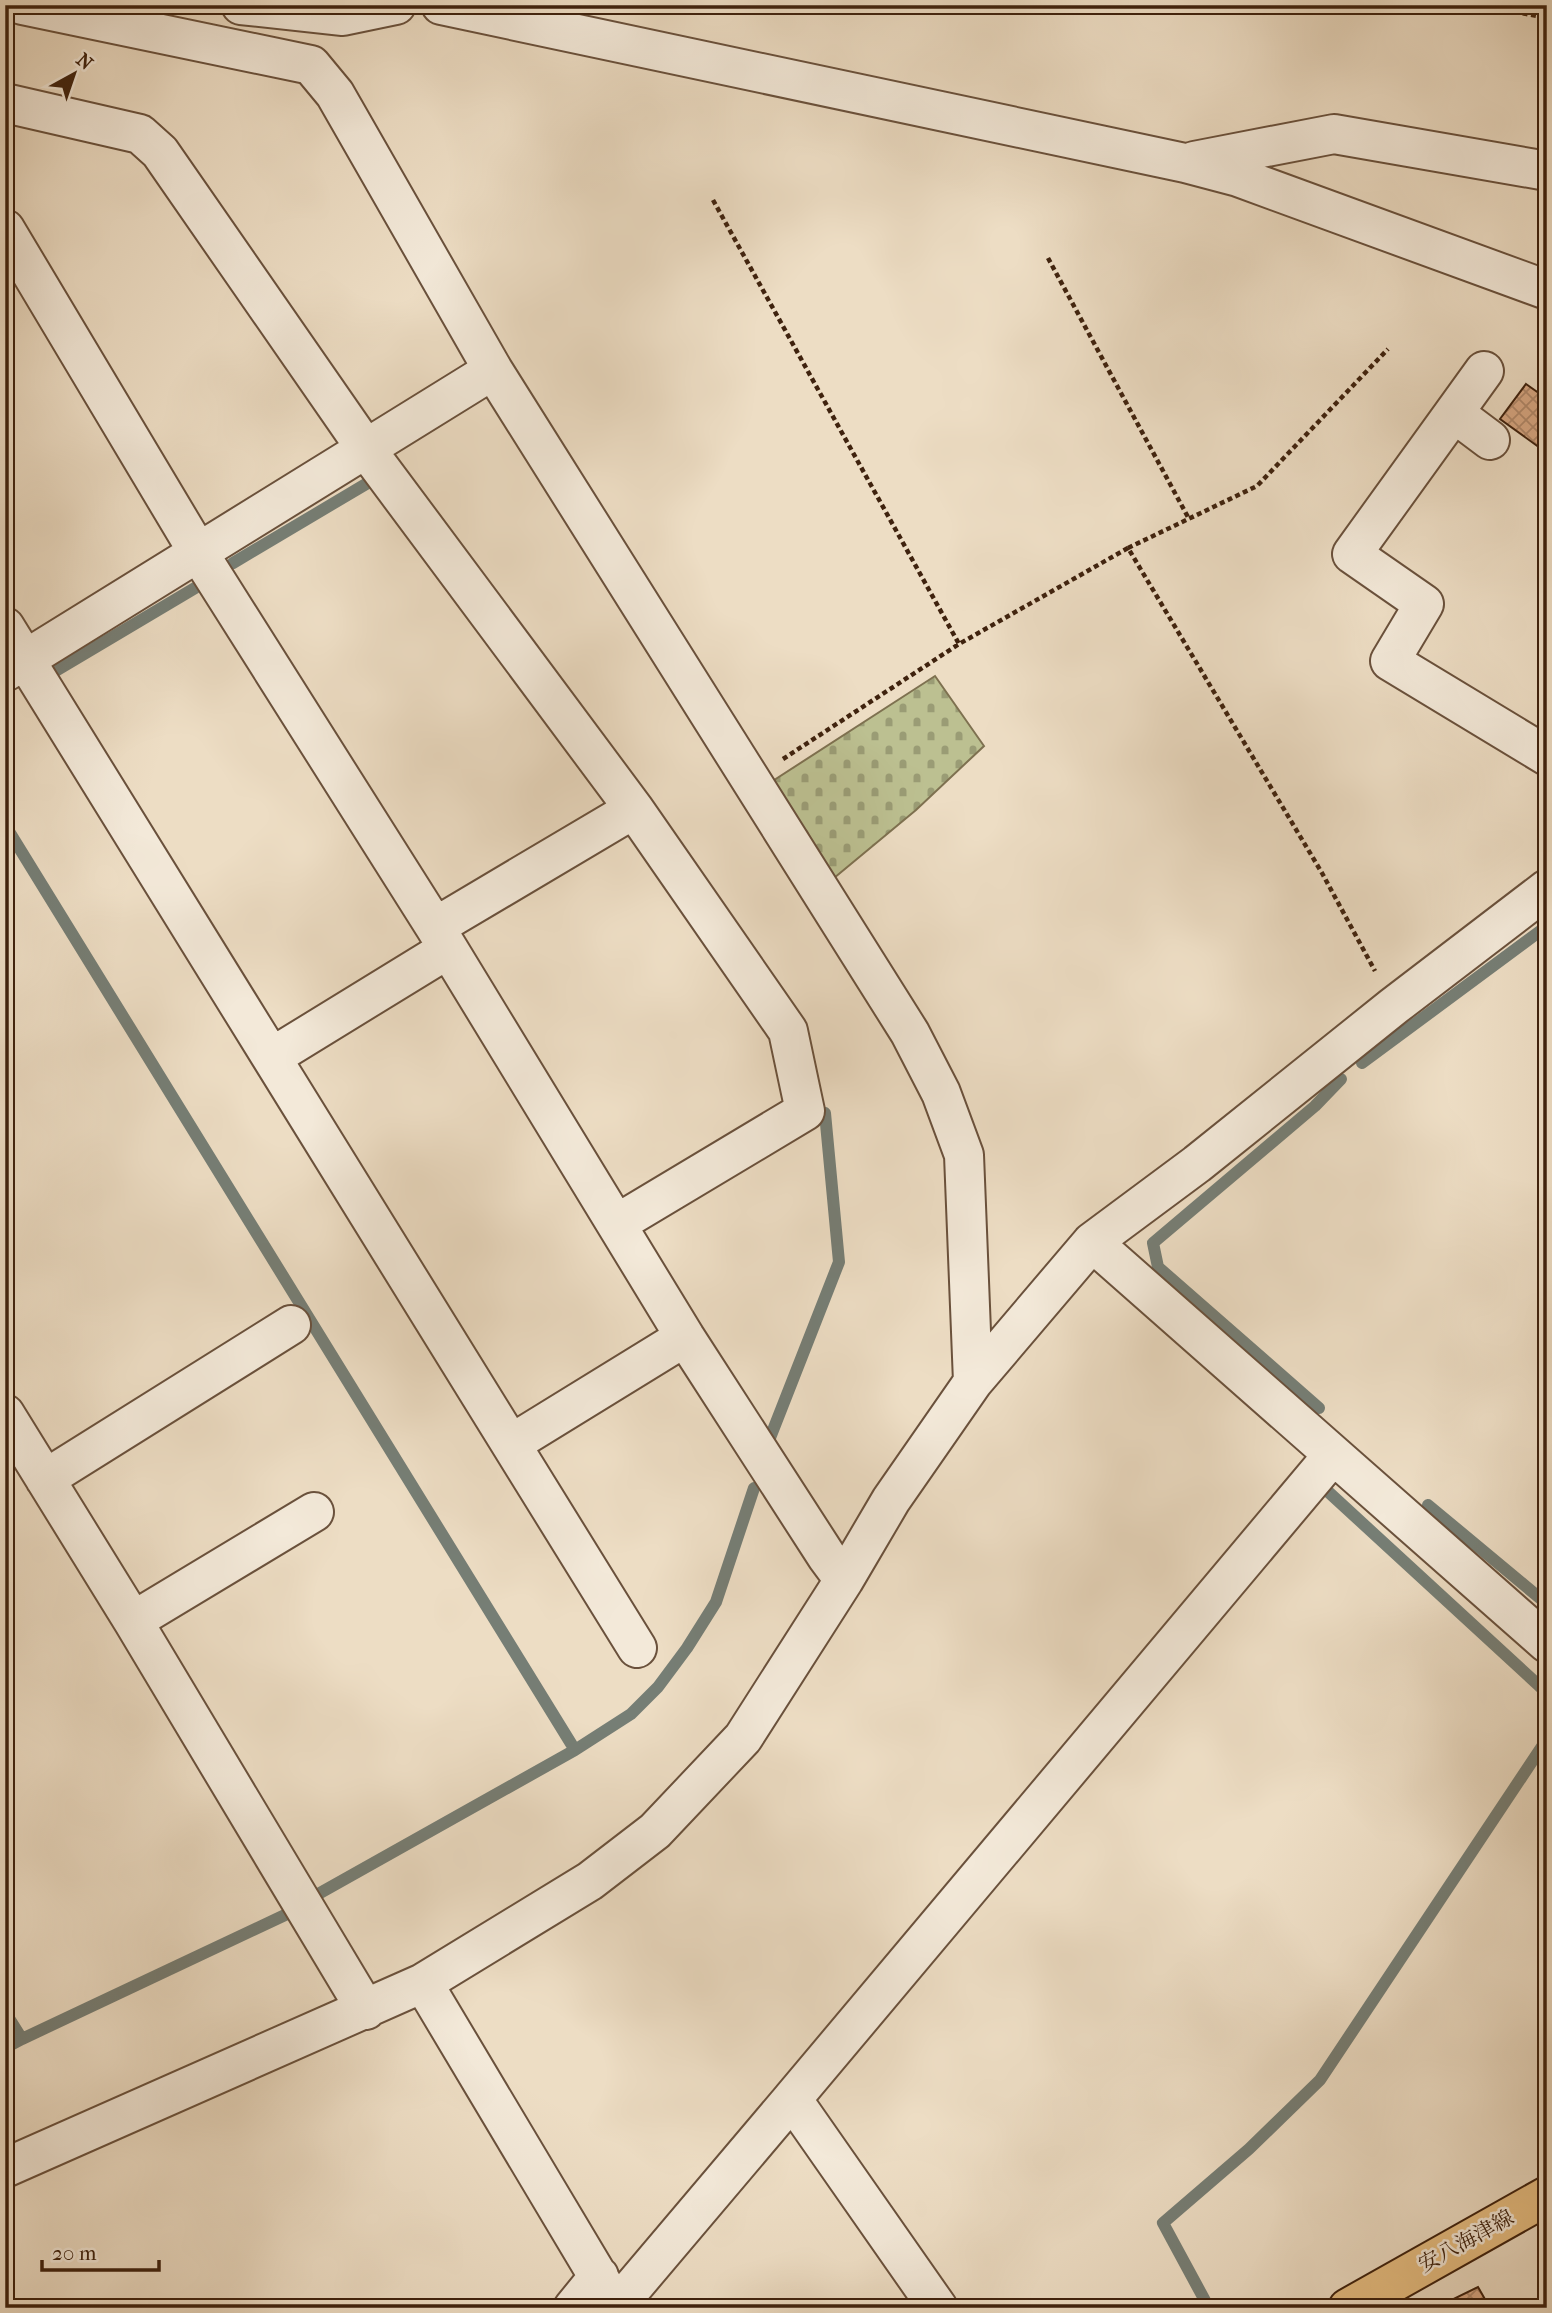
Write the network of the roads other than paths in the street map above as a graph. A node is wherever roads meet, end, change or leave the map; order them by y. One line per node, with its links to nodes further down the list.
1 (22, 5): 10 (street)
2 (241, 5): 3 (street)
3 (396, 5)
4 (441, 5): 6 (street)
5 (5, 103): 14 (street)
6 (1185, 163): 7 (street); 9 (street)
7 (1547, 171)
8 (5, 229): 15 (street)
9 (1547, 290)
10 (493, 370): 14 (street); 27 (street)
11 (1485, 371): 12 (street)
12 (1454, 413): 13 (street); 18 (street)
13 (1490, 440)
14 (366, 449): 15 (street); 19 (street)
15 (198, 552): 17 (street); 21 (street)
16 (5, 627): 17 (street)
17 (15, 666): 22 (street)
18 (1547, 756)
19 (634, 810): 21 (street); 23 (street)
20 (1547, 889): 24 (street)
21 (442, 938): 22 (street); 23 (street)
22 (272, 1057): 29 (street)
23 (618, 1223): 26 (street)
24 (1092, 1242): 27 (street); 30 (street)
25 (291, 1325): 31 (street)
26 (685, 1338): 29 (street); 33 (street)
27 (972, 1382): 33 (street)
28 (5, 1415): 31 (street)
29 (511, 1444): 36 (street)
30 (1333, 1455): 35 (street); 39 (street)
31 (45, 1479): 34 (street)
32 (314, 1512): 34 (street)
33 (844, 1580): 37 (street)
34 (133, 1621): 38 (street)
35 (1547, 1643)
36 (637, 1648)
37 (423, 1983): 38 (street); 42 (street)
38 (366, 2010): 40 (street)
39 (792, 2099): 42 (street); 44 (street)
40 (5, 2168)
41 (1547, 2196): 45 (main road, 安八海津線)
42 (611, 2297): 43 (street)
43 (573, 2308)
44 (938, 2308)
45 (1348, 2308)

